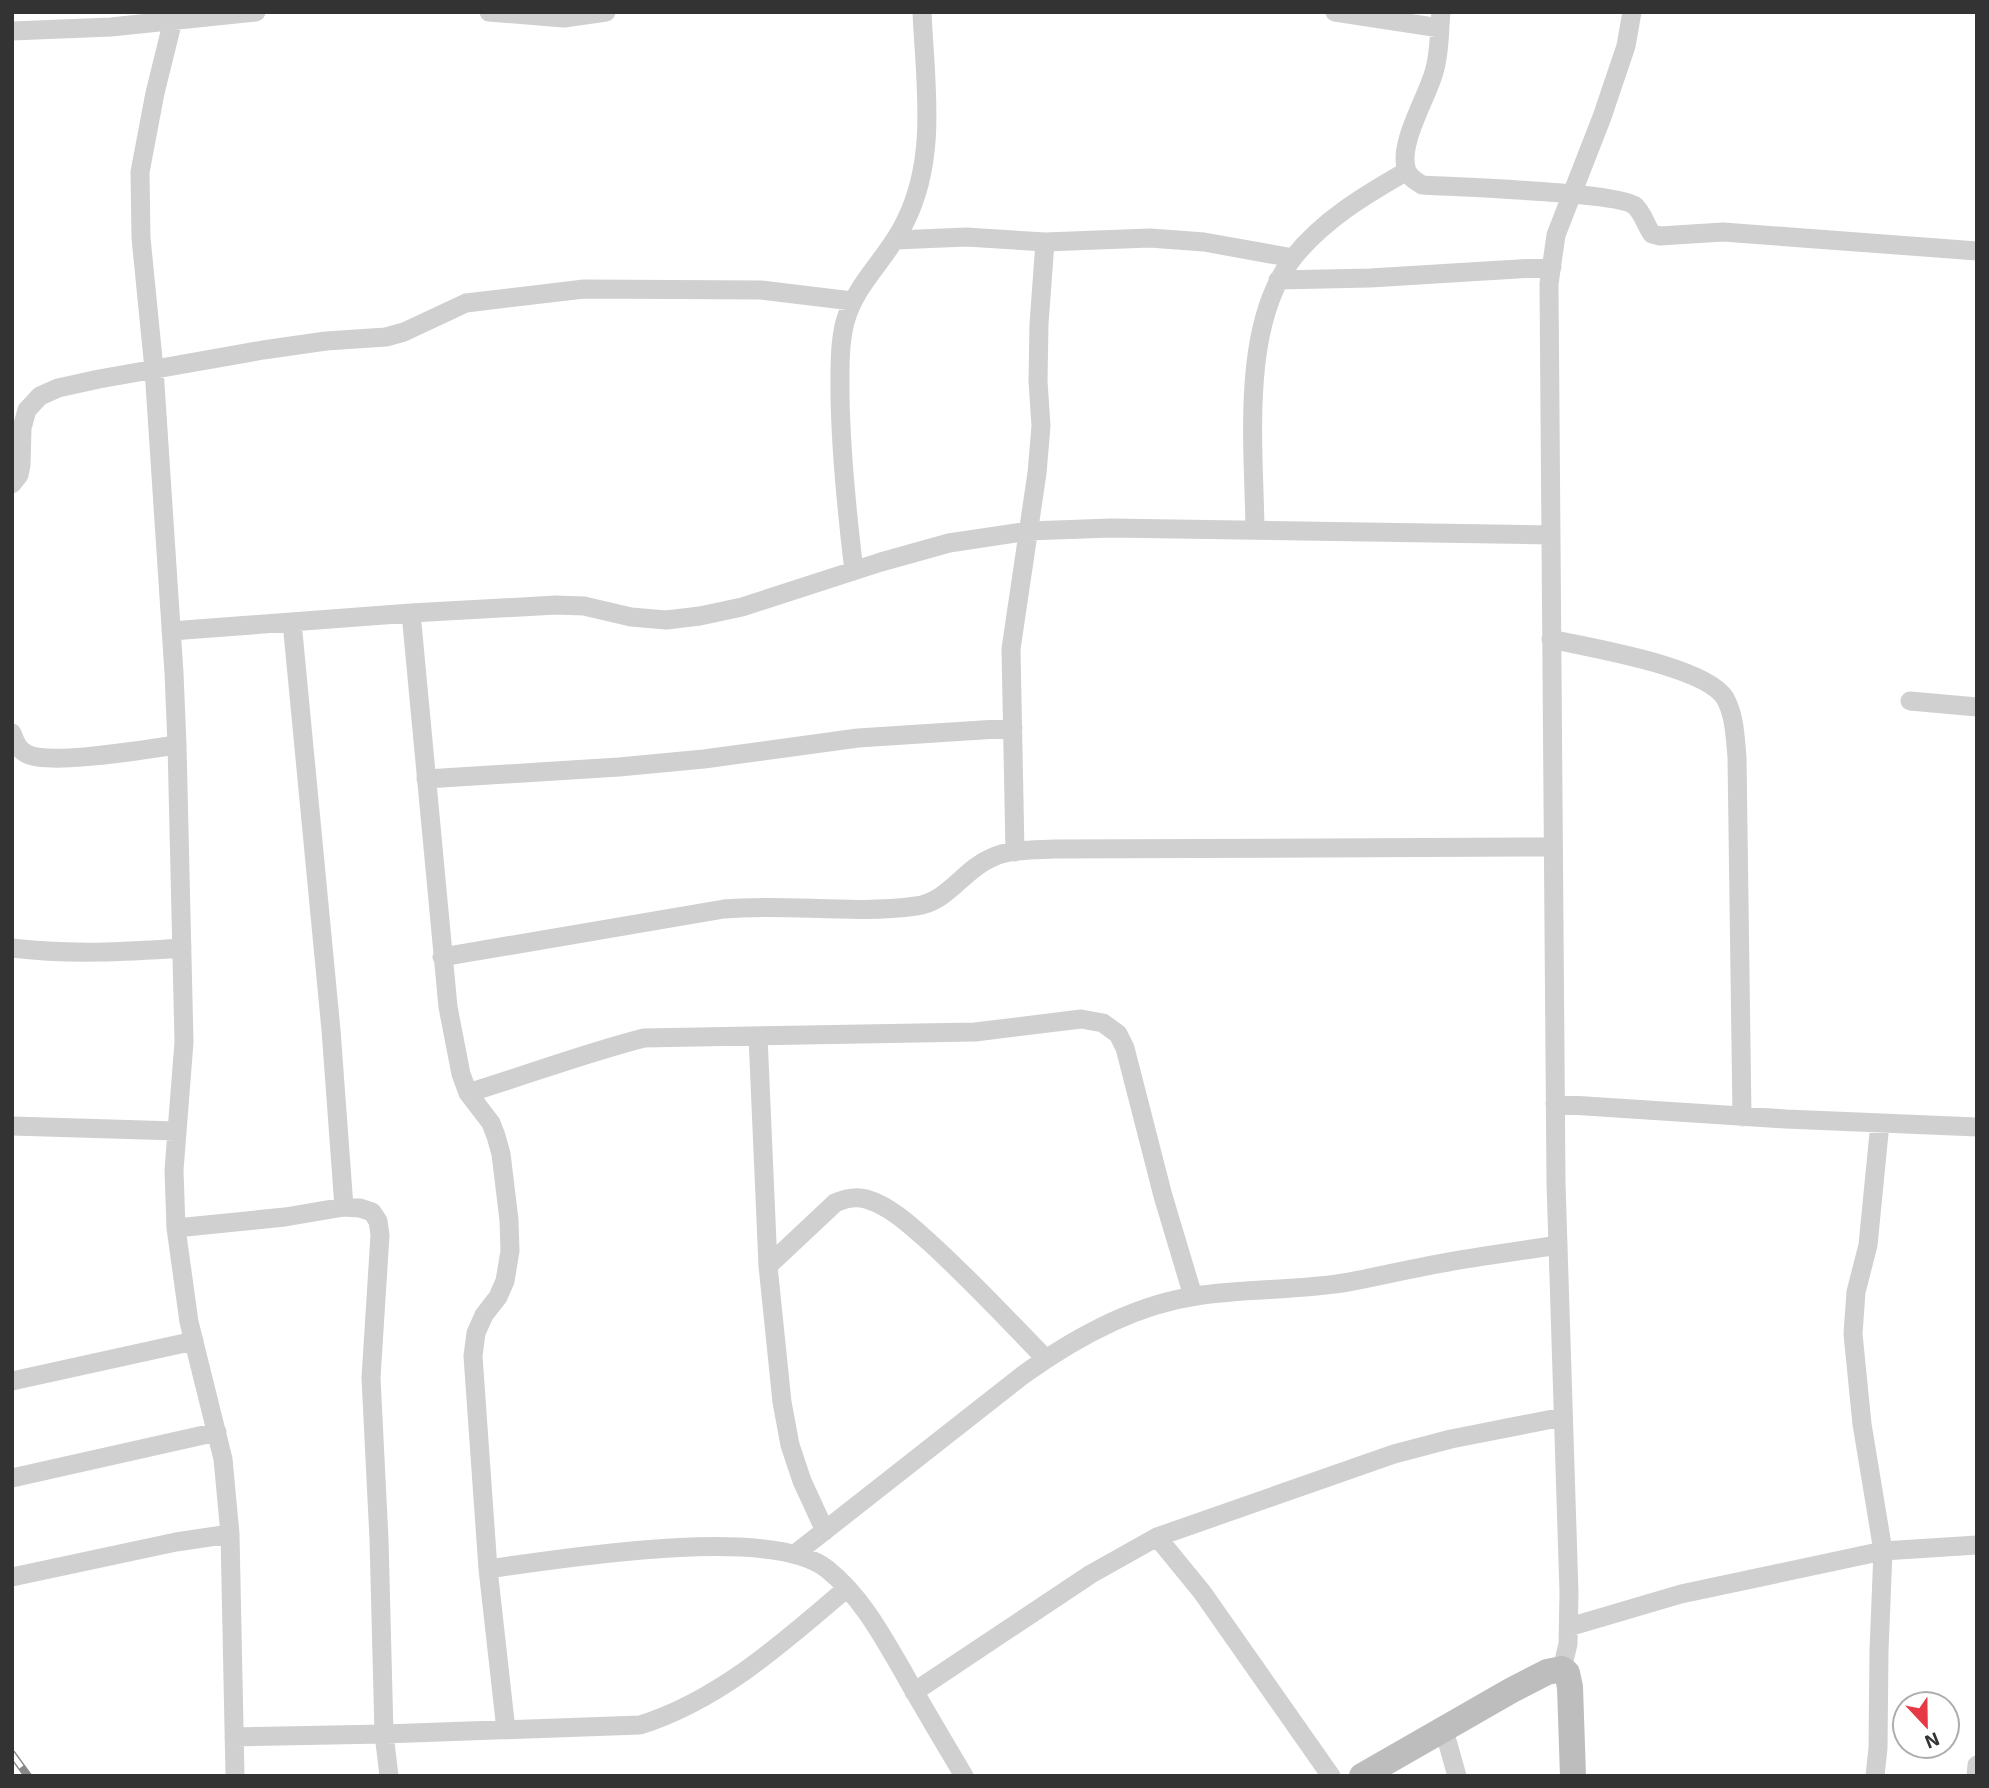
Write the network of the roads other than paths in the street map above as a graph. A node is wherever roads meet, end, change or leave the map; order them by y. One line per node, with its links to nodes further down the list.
1 (256, 12): 7 (street)
2 (489, 12): 3 (street)
3 (606, 12)
4 (922, 12): 12 (street)
5 (1335, 12): 8 (street)
6 (1632, 12): 11 (street)
7 (174, 16): 9 (street); 19 (street)
8 (1440, 20): 10 (street)
9 (12, 31)
10 (1407, 171): 11 (street); 15 (street)
11 (1571, 194): 14 (street); 16 (street)
12 (896, 240): 13 (street); 18 (street)
13 (1045, 242): 15 (street); 22 (street)
14 (1977, 250)
15 (1293, 258): 17 (street)
16 (1552, 267): 17 (street); 23 (street)
17 (1278, 280): 21 (street)
18 (852, 301): 19 (street); 24 (street)
19 (154, 369): 20 (street); 27 (street)
20 (12, 484)
21 (1255, 529): 22 (street); 23 (street)
22 (1028, 531): 24 (street); 31 (street)
23 (1550, 535): 28 (street)
24 (855, 571): 25 (street)
25 (411, 613): 26 (street); 34 (street)
26 (292, 622): 27 (street); 48 (street)
27 (172, 631): 33 (street)
28 (1551, 639): 35 (street); 43 (street)
29 (1910, 701): 30 (street)
30 (1977, 707)
31 (1013, 728): 34 (street); 36 (street)
32 (12, 733): 33 (street)
33 (177, 745): 38 (street)
34 (426, 779): 39 (street)
35 (1553, 847): 36 (street); 42 (street)
36 (1015, 852): 39 (street)
37 (12, 948): 38 (street)
38 (182, 948): 47 (street)
39 (442, 957): 41 (street)
40 (758, 1036): 41 (street); 51 (street); 52 (street)
41 (468, 1093): 65 (street)
42 (1555, 1104): 43 (street); 50 (street)
43 (1742, 1117): 44 (street)
44 (1880, 1123): 46 (street); 63 (street)
45 (12, 1126): 47 (street)
46 (1977, 1127)
47 (177, 1131): 49 (street)
48 (344, 1207): 49 (street); 73 (street)
49 (176, 1228): 53 (street)
50 (1558, 1245): 52 (street); 56 (street)
51 (768, 1266): 54 (street); 59 (street)
52 (1193, 1296): 54 (street)
53 (194, 1341): 55 (street); 57 (street)
54 (1046, 1359): 59 (street)
55 (12, 1381)
56 (1563, 1417): 61 (street); 68 (street)
57 (217, 1432): 58 (street); 60 (street)
58 (12, 1478)
59 (825, 1531): 64 (street)
60 (230, 1534): 66 (street); 74 (street)
61 (1157, 1537): 70 (street); 79 (street)
62 (1977, 1545): 63 (street)
63 (1884, 1551): 68 (street); 83 (street)
64 (795, 1554): 65 (street); 67 (street)
65 (488, 1569): 71 (street)
66 (12, 1577)
67 (847, 1588): 70 (street); 71 (street)
68 (1569, 1627): 69 (street)
69 (1562, 1669): 72 (main road); 82 (main road)
70 (915, 1692): 78 (street)
71 (506, 1730): 73 (street)
72 (1444, 1730): 80 (main road); 81 (street)
73 (384, 1734): 74 (street); 77 (street)
74 (234, 1737): 76 (street)
75 (1977, 1765): 84 (street)
76 (235, 1776)
77 (389, 1776)
78 (964, 1776)
79 (1331, 1776)
80 (1362, 1776)
81 (1457, 1776)
82 (1573, 1776)
83 (1875, 1776)
84 (1976, 1776)

